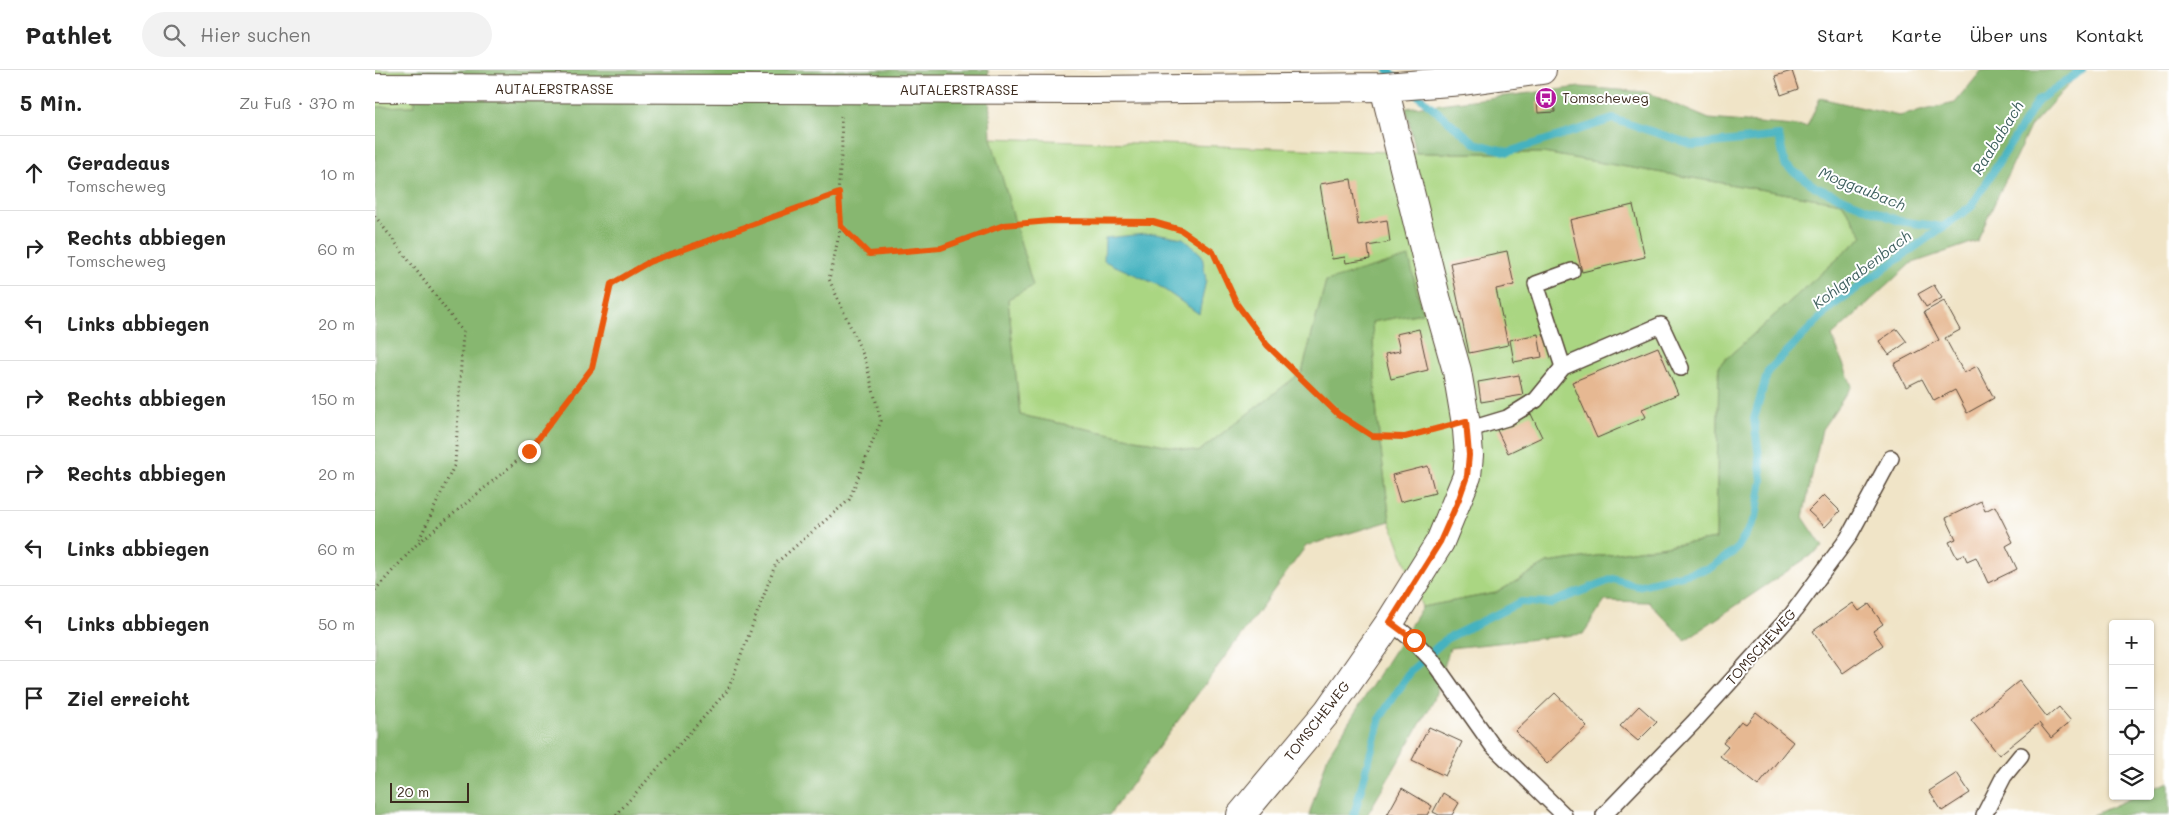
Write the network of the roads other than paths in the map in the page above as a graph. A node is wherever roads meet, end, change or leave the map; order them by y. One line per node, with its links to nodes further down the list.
1 (1542, 70): 2 (main road, AUTALERSTRASSE)
2 (1396, 86): 3 (main road, AUTALERSTRASSE); 7 (main road, TOMSCHEWEG)
3 (375, 88)
4 (1572, 271): 5 (lane)
5 (1563, 368): 6 (lane); 7 (lane)
6 (1681, 368)
7 (1466, 426): 9 (main road, TOMSCHEWEG)
8 (1891, 458): 13 (lane, TOMSCHEWEG)
9 (1390, 622): 11 (main road, TOMSCHEWEG); 12 (lane)
10 (2021, 755): 14 (lane)
11 (1241, 815)
12 (1564, 815)
13 (1604, 815)
14 (1984, 815)

